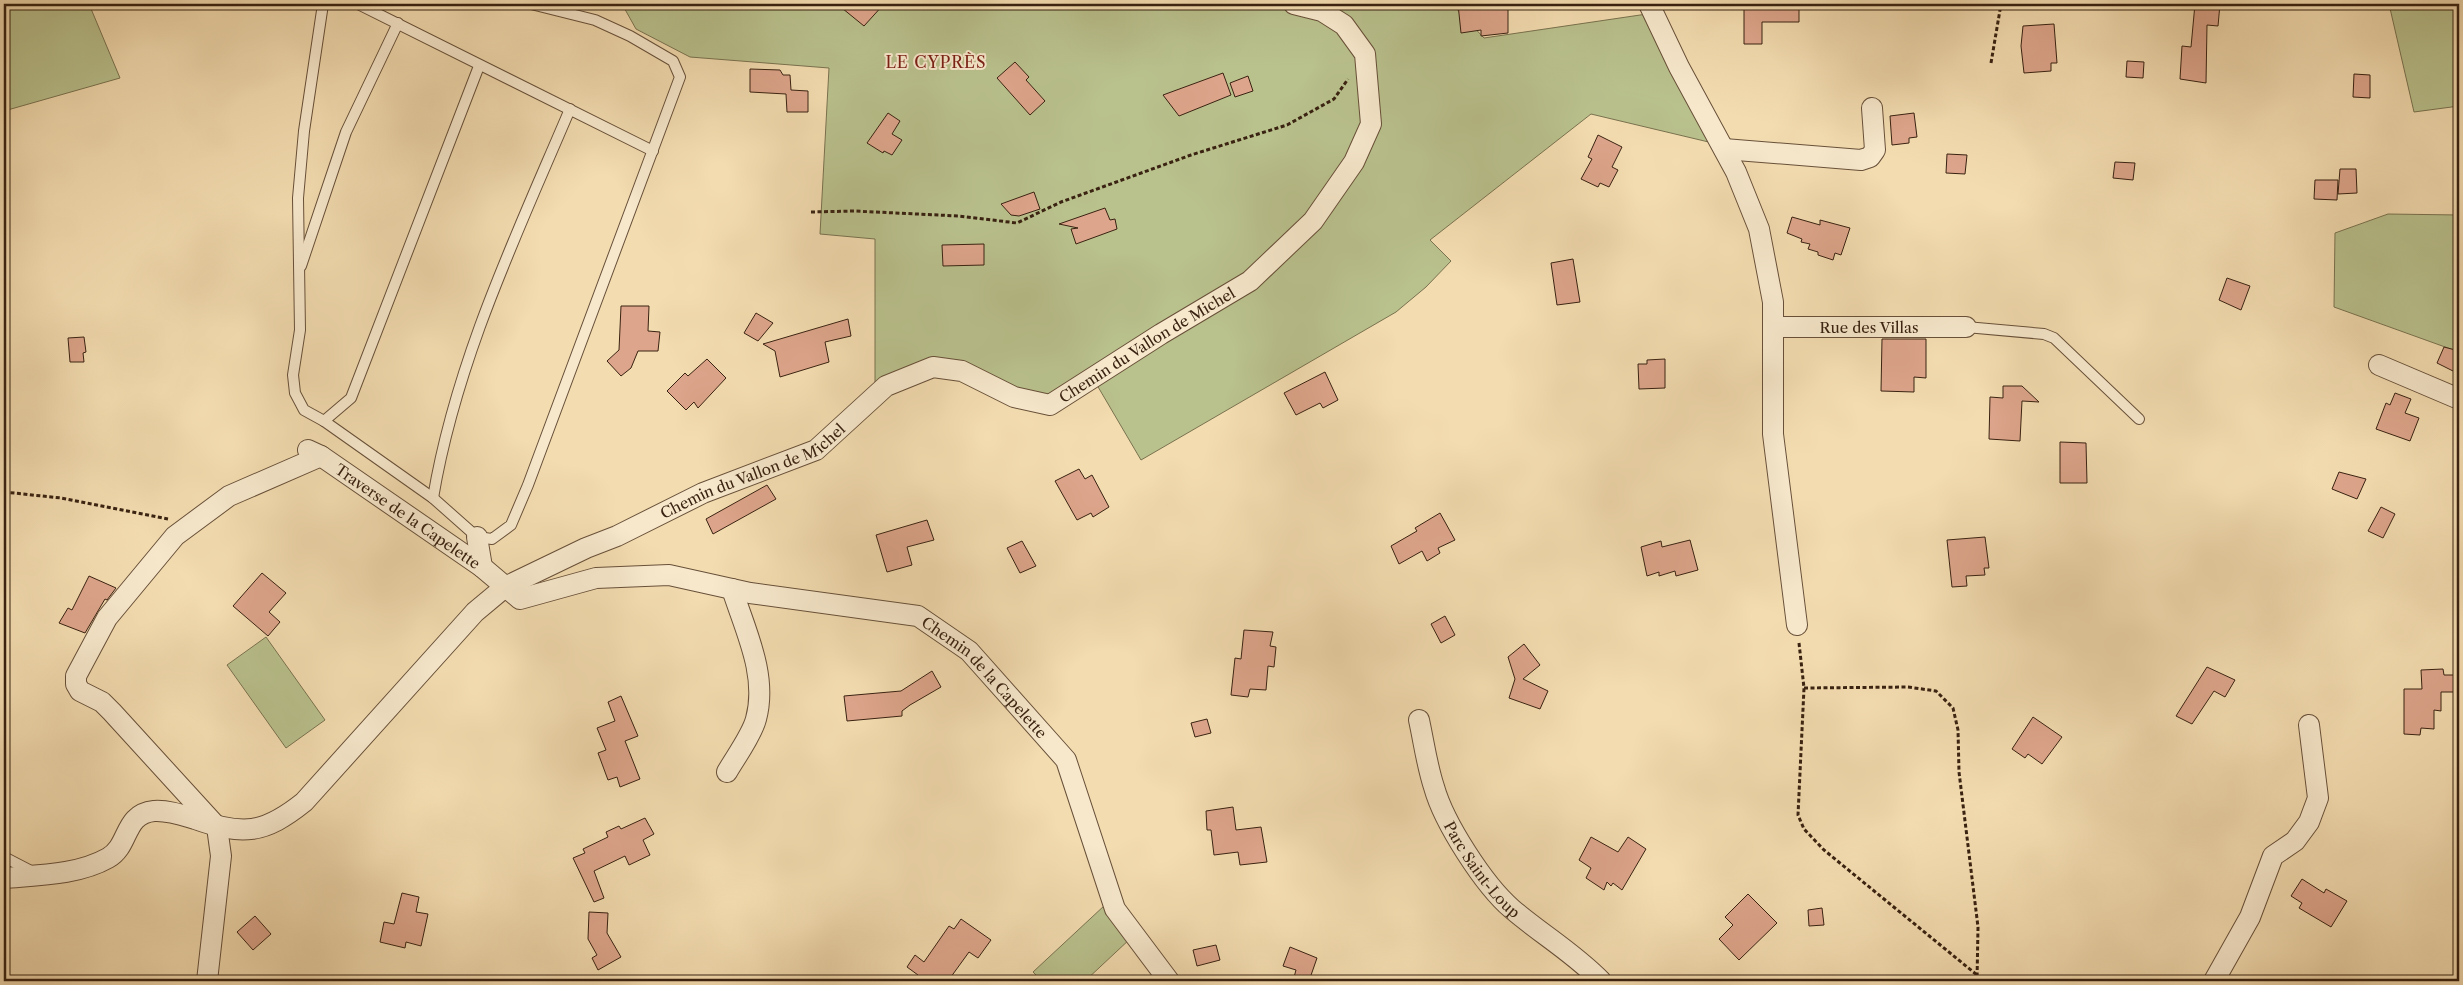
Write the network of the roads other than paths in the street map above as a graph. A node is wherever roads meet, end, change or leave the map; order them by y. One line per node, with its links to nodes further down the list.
1 (323, 4): 12 (lane)
2 (358, 4): 6 (lane)
3 (531, 4): 11 (lane)
4 (1294, 4): 22 (street, Chemin du Vallon de Michel)
5 (1648, 4): 10 (street)
6 (398, 23): 7 (lane); 12 (lane)
7 (479, 66): 9 (lane); 18 (lane)
8 (1872, 108): 10 (street)
9 (570, 109): 11 (lane); 19 (lane)
10 (1724, 149): 13 (street)
11 (653, 151): 20 (lane)
12 (299, 274): 18 (lane)
13 (1773, 327): 14 (street, Rue des Villas); 24 (street)
14 (1966, 327): 17 (lane)
15 (2379, 365): 16 (street)
16 (2459, 399)
17 (2139, 419)
18 (324, 421): 19 (lane)
19 (433, 498): 20 (lane)
20 (477, 537): 21 (street)
21 (482, 567): 22 (street, Traverse de la Capelette); 28 (street, Traverse de la Capelette)
22 (505, 587): 23 (street, Chemin de la Capelette); 28 (street, Chemin du Vallon de Michel)
23 (732, 589): 27 (street); 33 (street, Chemin de la Capelette)
24 (1797, 625)
25 (1419, 720): 34 (street, Parc Saint-Loup)
26 (2309, 725): 35 (street)
27 (727, 772)
28 (217, 827): 30 (street, Chemin du Vallon de Michel); 32 (street)
29 (4, 857): 30 (lane)
30 (38, 875): 31 (street, Chemin du Vallon de Michel)
31 (4, 878)
32 (207, 981)
33 (1169, 981)
34 (1600, 981)
35 (2214, 981)

